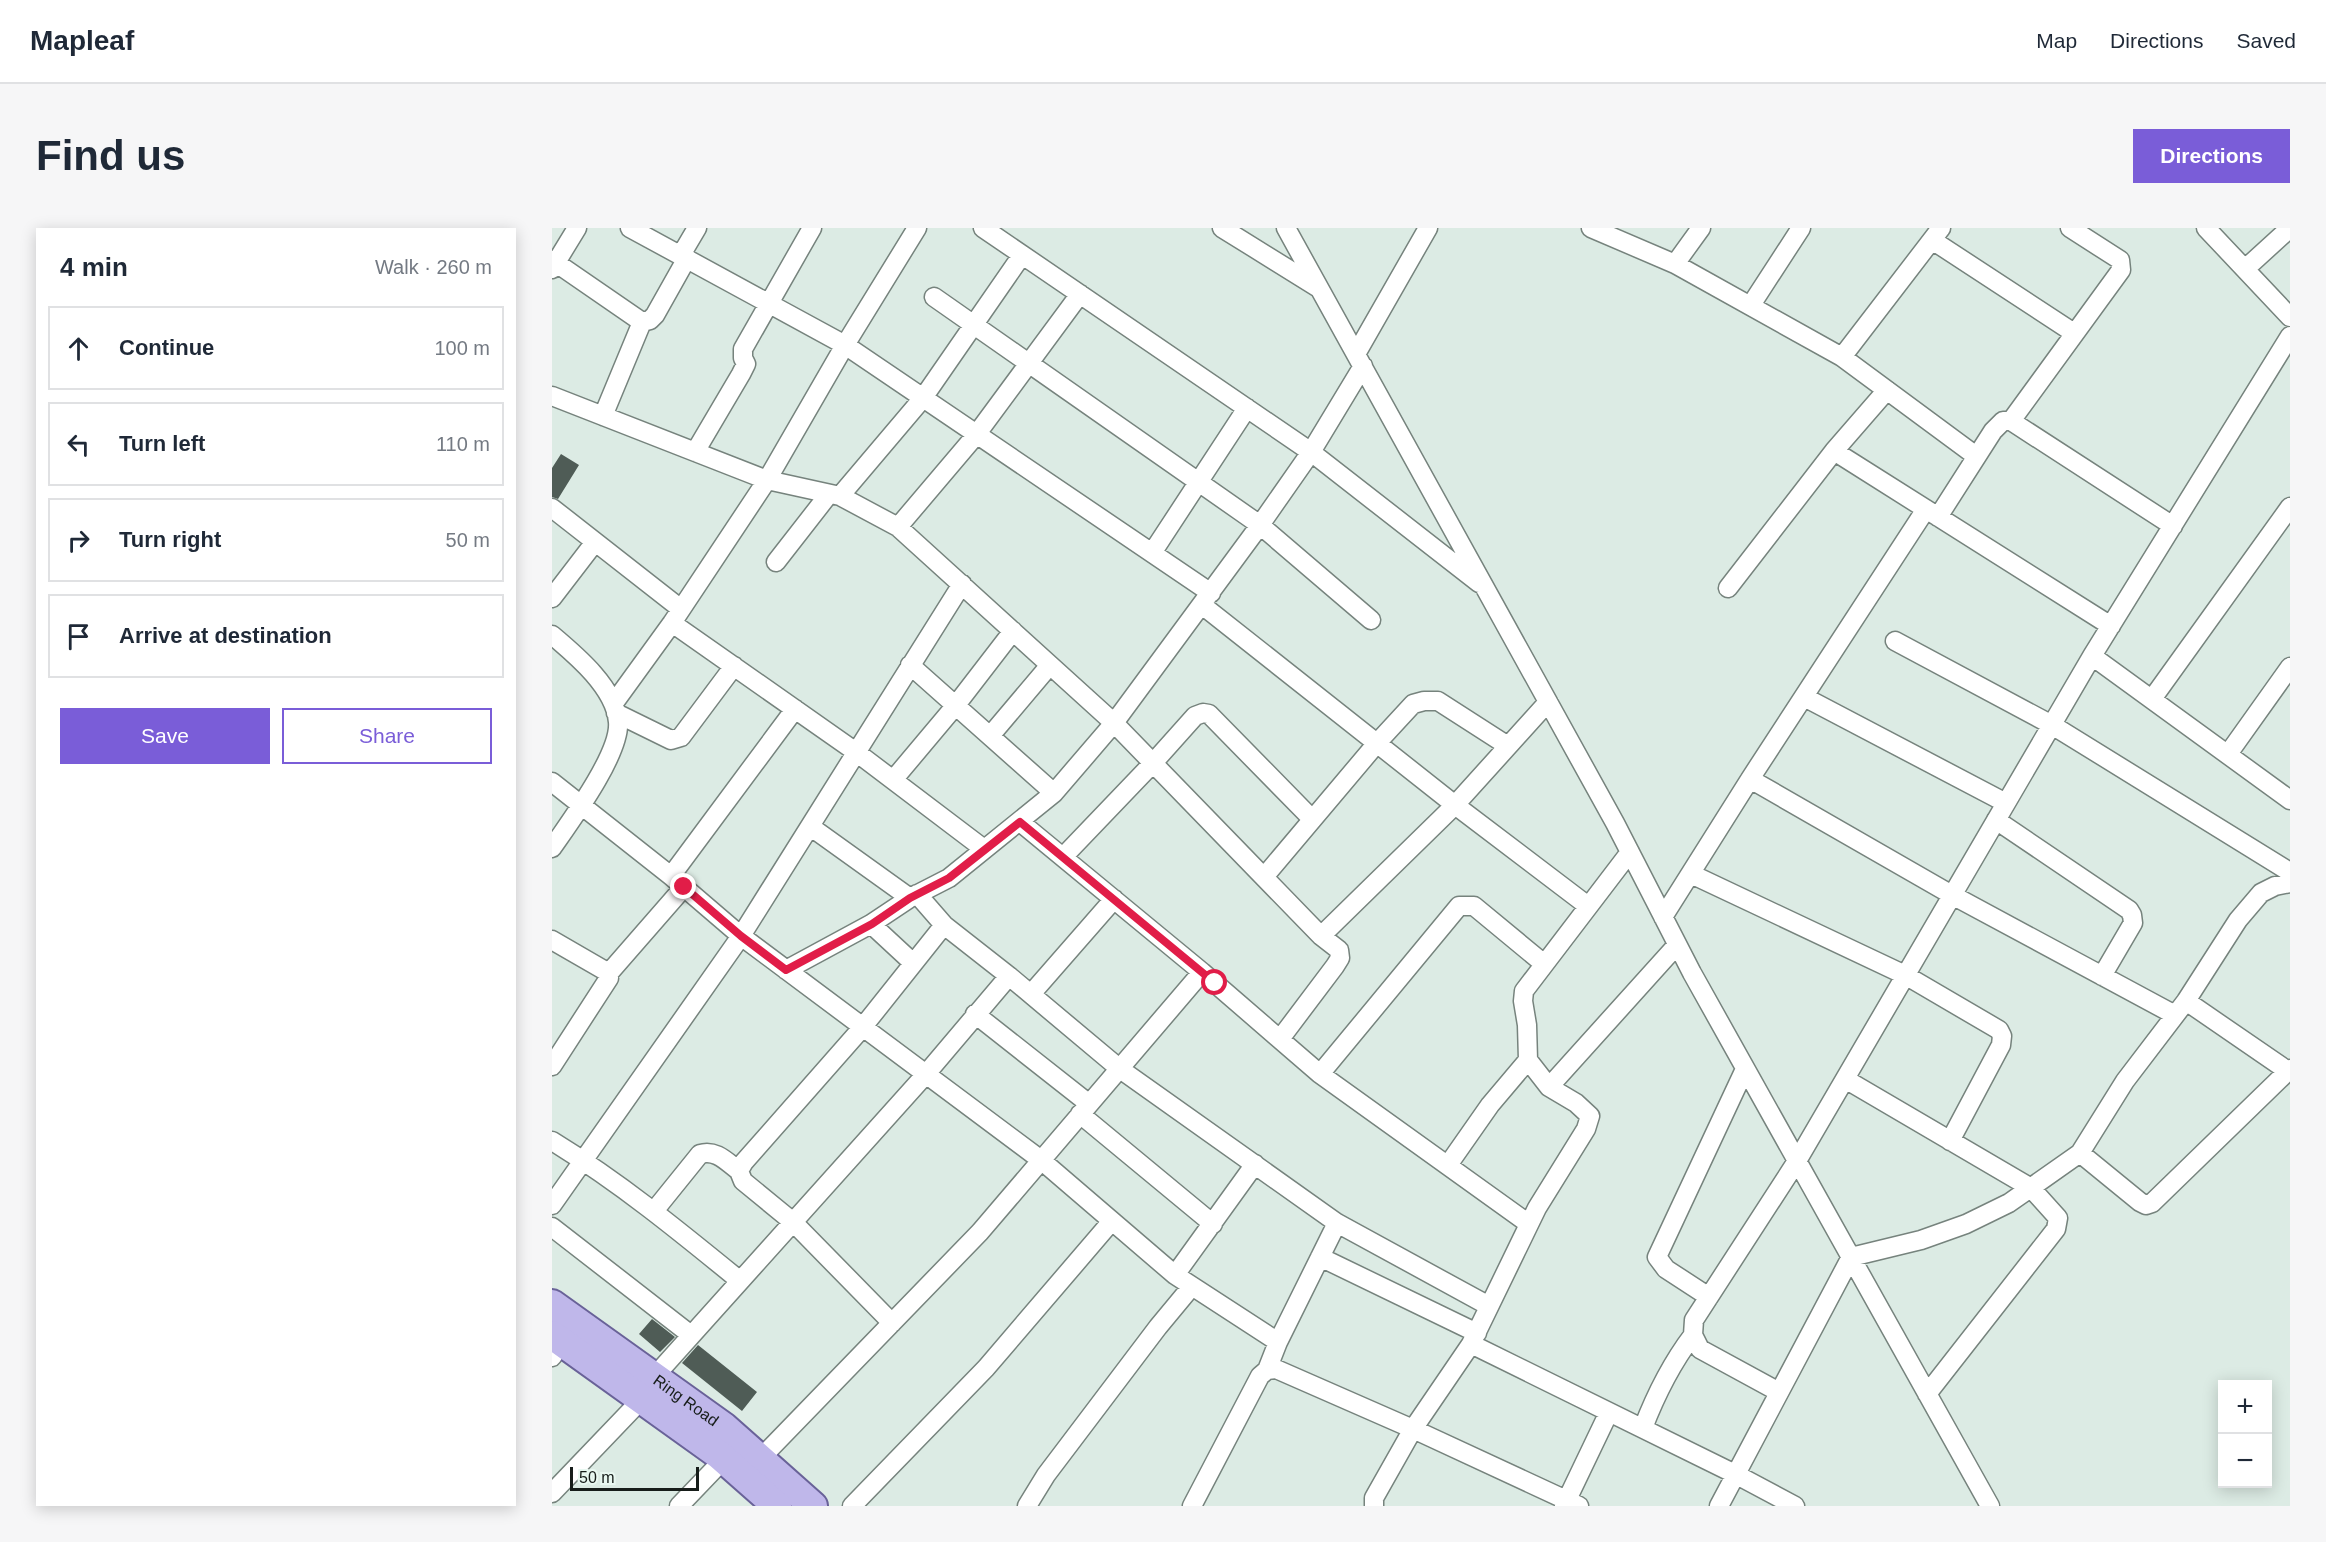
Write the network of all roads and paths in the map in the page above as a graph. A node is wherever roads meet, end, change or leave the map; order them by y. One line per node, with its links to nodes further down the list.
1 (577, 228): 19 (street)
2 (630, 228): 18 (street)
3 (697, 228): 18 (street)
4 (917, 228): 32 (street)
5 (983, 228): 17 (street)
6 (1222, 228): 22 (street)
7 (1286, 228): 22 (street)
8 (1428, 228): 34 (street)
9 (1591, 228): 20 (street)
10 (1701, 228): 20 (street)
11 (1801, 228): 26 (street)
12 (2070, 228): 30 (street)
13 (2206, 228): 21 (street)
14 (2290, 228): 21 (street)
15 (804, 231): 25 (street)
16 (1936, 234): 30 (street); 33 (street)
17 (1022, 255): 23 (street); 29 (street)
18 (684, 256): 25 (street); 28 (street)
19 (553, 264): 28 (street)
20 (1675, 264): 26 (street)
21 (2246, 269): 27 (street)
22 (1319, 288): 34 (street)
23 (1080, 294): 35 (street); 39 (street)
24 (934, 297): 29 (street)
25 (768, 303): 32 (street); 44 (street)
26 (1751, 305): 33 (street)
27 (2290, 317)
28 (642, 322): 40 (street)
29 (974, 325): 35 (street); 38 (street)
30 (2074, 333): 41 (street)
31 (2290, 336): 54 (street)
32 (844, 345): 38 (street); 47 (street)
33 (1842, 357): 36 (street)
34 (1359, 360): 45 (street); 60 (street)
35 (1028, 363): 42 (street); 48 (street)
36 (1887, 390): 43 (street); 46 (street)
37 (552, 396): 40 (street)
38 (923, 398): 42 (street); 49 (street)
39 (1247, 408): 45 (street); 48 (street)
40 (603, 416): 44 (street)
41 (2011, 421): 46 (street); 54 (street)
42 (976, 435): 55 (street); 57 (street)
43 (1834, 451): 52 (street); 61 (street)
44 (695, 452): 47 (street)
45 (1311, 452): 53 (street); 60 (street)
46 (1976, 456): 52 (street)
47 (767, 480): 49 (street); 64 (street)
48 (1198, 482): 53 (street); 57 (street)
49 (835, 495): 55 (street); 58 (street)
50 (2290, 507): 76 (street)
51 (552, 508): 56 (street)
52 (1932, 513): 66 (street); 75 (street)
53 (1260, 525): 63 (street); 65 (street)
54 (2173, 526): 66 (street)
55 (898, 527): 59 (street)
56 (595, 542): 62 (street); 64 (street)
57 (1152, 553): 63 (street)
58 (776, 562)
59 (962, 584): 67 (street); 71 (street)
60 (1485, 588): 77 (street)
61 (1728, 588)
62 (552, 598)
63 (1207, 599): 81 (street); 84 (street)
64 (676, 616): 73 (street); 79 (street)
65 (1371, 620)
66 (2110, 626): 70 (street)
67 (1013, 631): 72 (street); 78 (street)
68 (552, 635): 79 (street)
69 (1895, 641): 82 (street)
70 (2092, 656): 76 (street); 82 (street)
71 (910, 665): 78 (street); 86 (street)
72 (1050, 665): 81 (street); 83 (street)
73 (734, 666): 79 (street); 80 (street)
74 (2290, 667): 87 (street)
75 (1804, 697): 89 (street); 94 (street)
76 (2152, 699): 87 (street)
77 (1548, 702): 85 (street); 103 (street)
78 (956, 705): 83 (street); 90 (street)
79 (615, 708): 96 (street)
80 (795, 709): 86 (street); 108 (street)
81 (1114, 723): 88 (street); 92 (street)
82 (2052, 725): 94 (street); 105 (street)
83 (990, 736): 92 (street)
84 (1377, 742): 85 (street); 95 (street); 97 (street)
85 (1508, 746): 95 (street)
86 (856, 752): 90 (street); 100 (street)
87 (2228, 754): 93 (street)
88 (1153, 763): 97 (street); 104 (street); 107 (street)
89 (1750, 779): 106 (street); 110 (street)
90 (893, 780): 102 (street)
91 (552, 782): 96 (street)
92 (1054, 793): 99 (street)
93 (2290, 800)
94 (2006, 803): 98 (street)
95 (1455, 805): 113 (street); 118 (street)
96 (581, 807): 101 (street); 108 (street)
97 (1312, 819): 107 (street)
98 (1996, 820): 110 (street); 128 (street)
99 (1020, 822): 102 (street); 104 (street)
100 (811, 827): 111 (street); 117 (street)
101 (552, 848)
102 (984, 849): 111 (street)
103 (1630, 852): 113 (street); 114 (street)
104 (1064, 857): 112 (street)
105 (2290, 872)
106 (1690, 874): 114 (street); 126 (street)
107 (1264, 877): 118 (street)
108 (677, 882): 117 (street); 125 (street)
109 (2290, 883): 130 (street)
110 (1952, 895): 126 (street); 128 (street)
111 (913, 896): 115 (street); 116 (street)
112 (1114, 899): 124 (street); 129 (street)
113 (1588, 906): 122 (street)
114 (1663, 917): 120 (street)
115 (872, 924): 121 (street); 123 (street)
116 (944, 925): 121 (street); 127 (street)
117 (741, 936): 123 (street); 147 (street)
118 (1321, 936): 133 (street)
119 (552, 940): 125 (street)
120 (1677, 945): 137 (street); 142 (street)
121 (912, 962): 132 (street)
122 (1543, 963): 134 (street); 140 (street)
123 (786, 970): 132 (street)
124 (1202, 972): 133 (street); 136 (street)
125 (609, 973): 135 (street)
126 (1905, 975): 141 (street); 145 (street)
127 (1009, 976): 129 (street); 131 (street)
128 (2102, 976): 130 (street)
129 (1030, 994): 136 (street)
130 (2181, 1008): 138 (street); 146 (street)
131 (975, 1014): 139 (street); 143 (street)
132 (862, 1028): 139 (street); 152 (street)
133 (1280, 1040): 140 (street)
134 (1528, 1060): 142 (street); 151 (street)
135 (552, 1066)
136 (1119, 1069): 143 (street); 150 (street)
137 (1745, 1069): 149 (street); 167 (street)
138 (2289, 1070): 146 (street)
139 (926, 1074): 148 (street); 156 (street)
140 (1320, 1074): 151 (street)
141 (1845, 1079): 145 (street); 149 (street)
142 (1549, 1087): 160 (street)
143 (1084, 1109): 148 (street); 159 (street)
144 (552, 1141): 147 (street)
145 (1950, 1141): 153 (street)
146 (2080, 1153): 153 (street)
147 (583, 1160): 154 (street); 155 (street)
148 (1041, 1160): 157 (street); 170 (street)
149 (1797, 1161): 163 (street); 167 (street)
150 (1255, 1164): 158 (street); 159 (street)
151 (1448, 1165): 160 (street)
152 (739, 1171): 155 (street); 156 (street)
153 (2031, 1188): 163 (street); 179 (street)
154 (552, 1204)
155 (654, 1211): 165 (street)
156 (793, 1222): 165 (street); 170 (street)
157 (1111, 1222): 164 (street); 192 (street)
158 (1336, 1223): 162 (street); 169 (street)
159 (1213, 1224): 164 (street)
160 (1529, 1224): 169 (street)
161 (552, 1227): 171 (street)
162 (1320, 1257): 173 (street); 174 (street)
163 (1851, 1257): 178 (street); 179 (street)
164 (1175, 1275): 166 (street)
165 (739, 1280): 171 (street)
166 (1192, 1287): 174 (street); 193 (street)
167 (1709, 1297): 172 (street)
168 (552, 1304): 177 (main road, Ring Road)
169 (1489, 1306): 173 (street)
170 (892, 1323): 184 (street)
171 (691, 1335): 177 (street)
172 (1693, 1335): 178 (street); 181 (street)
173 (1474, 1338): 180 (street); 182 (street)
174 (1278, 1342): 176 (street)
175 (555, 1345): 177 (main road, Ring Road)
176 (1267, 1370): 182 (street); 187 (street)
177 (648, 1388): 183 (main road, Ring Road); 184 (main road, Ring Road); 186 (street)
178 (1779, 1392): 185 (street)
179 (1927, 1394): 197 (street)
180 (1609, 1412): 181 (street); 188 (street)
181 (1643, 1428): 185 (street)
182 (1413, 1429): 188 (street); 194 (street)
183 (724, 1459): 189 (street); 190 (main road, Ring Road)
184 (760, 1459): 191 (main road, Ring Road)
185 (1735, 1474): 195 (street); 196 (street)
186 (552, 1493)
187 (1196, 1504)
188 (1570, 1504)
189 (680, 1506)
190 (777, 1506)
191 (813, 1506)
192 (852, 1506)
193 (1027, 1506)
194 (1374, 1506)
195 (1719, 1506)
196 (1795, 1506)
197 (1990, 1506)

